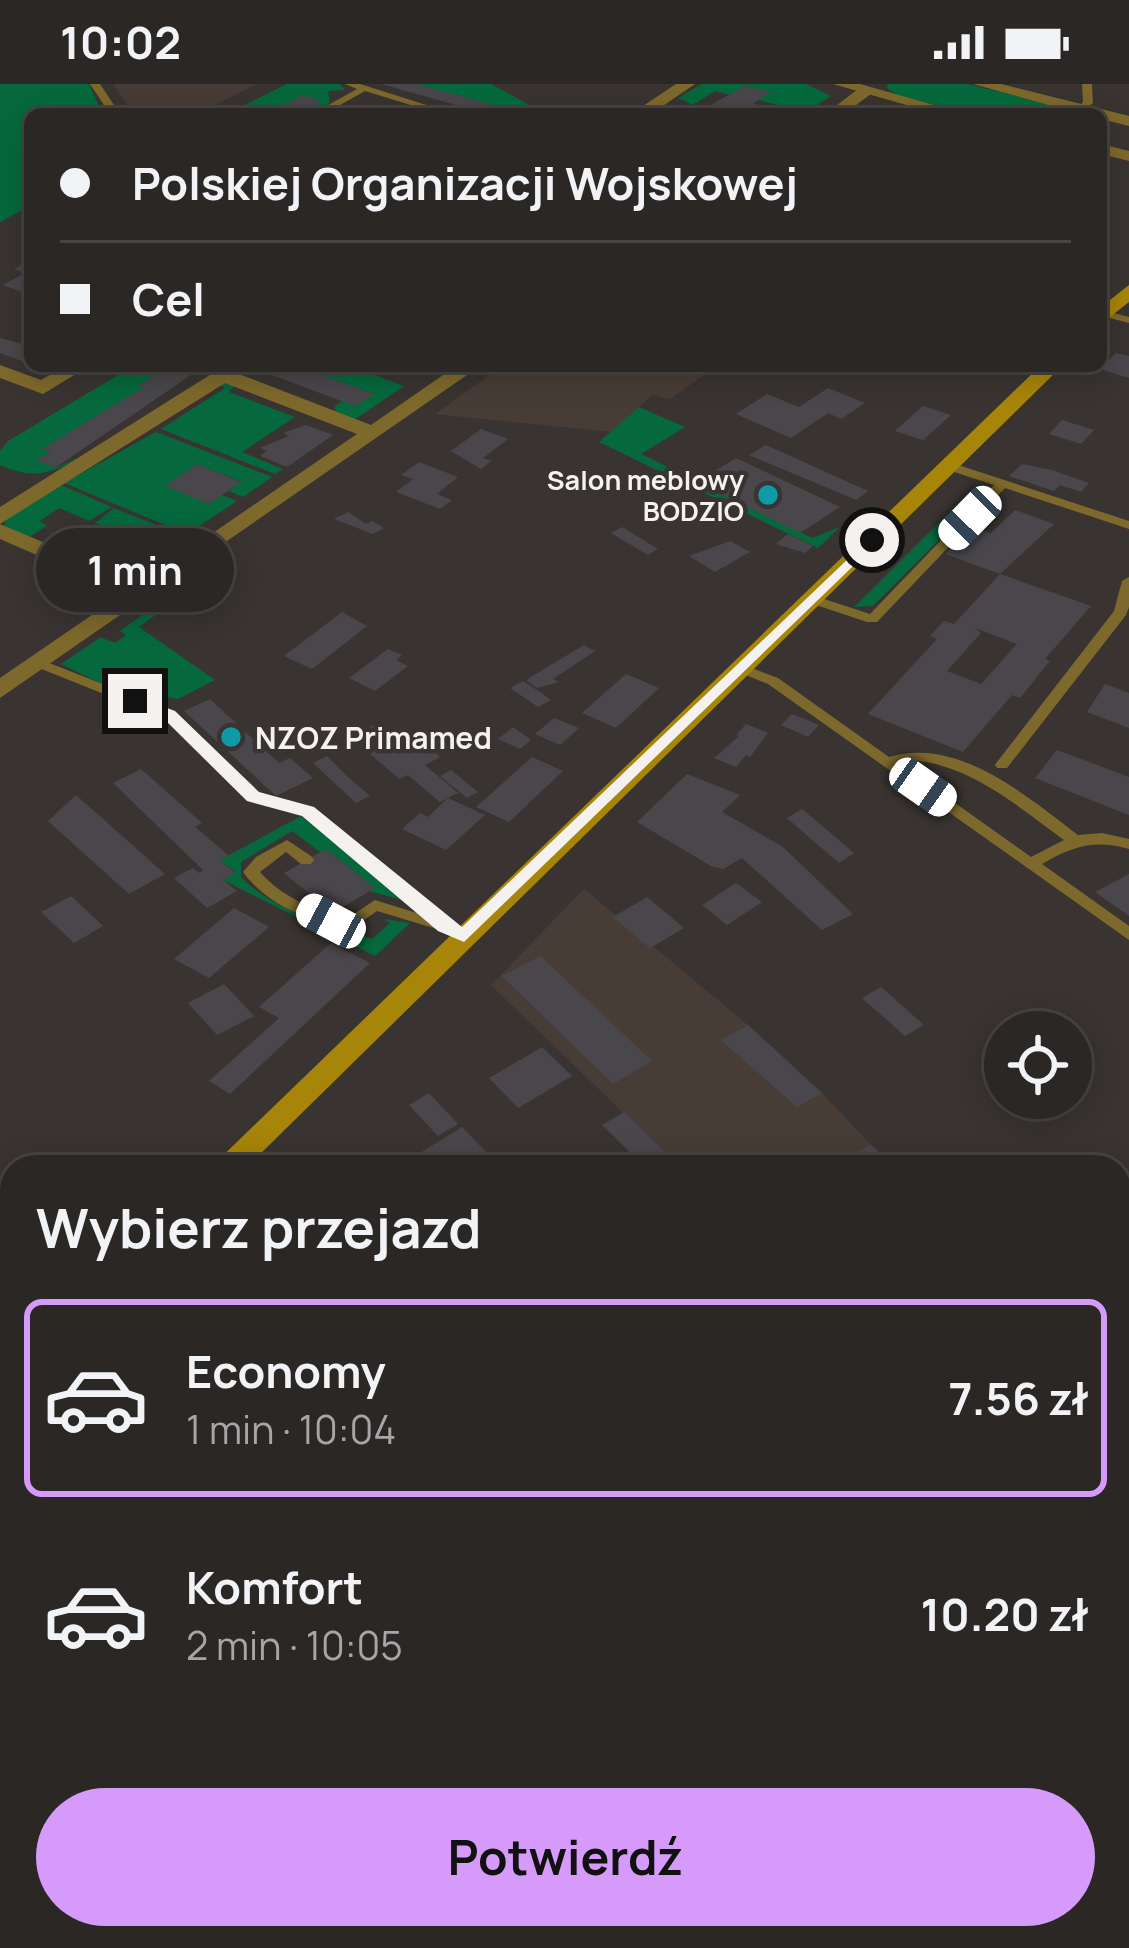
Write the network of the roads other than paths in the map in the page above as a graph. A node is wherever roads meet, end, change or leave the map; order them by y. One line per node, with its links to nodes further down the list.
1 (350, 84): 6 (lane)
2 (841, 84): 5 (street)
3 (981, 84): 12 (street)
4 (678, 85): 9 (street)
5 (872, 87): 10 (street); 11 (street)
6 (363, 89): 7 (lane); 8 (lane)
7 (328, 108)
8 (429, 108)
9 (647, 108)
10 (842, 108)
11 (939, 108)
12 (1077, 108)
13 (1129, 291): 14 (main road)
14 (1107, 312)
15 (0, 371): 16 (street)
16 (70, 372)
17 (228, 372): 24 (street)
18 (236, 372): 21 (street)
19 (461, 372): 21 (street)
20 (1046, 372): 22 (main road)
21 (373, 433): 28 (street)
22 (949, 466): 23 (lane); 29 (main road)
23 (1002, 484): 25 (lane); 29 (lane)
24 (0, 517)
25 (1129, 525)
26 (0, 531): 28 (street)
27 (1129, 581): 34 (lane)
28 (141, 592): 30 (street)
29 (812, 599): 31 (main road)
30 (39, 663): 32 (street); 41 (lane)
31 (741, 668): 33 (lane); 41 (main road)
32 (0, 690)
33 (887, 762): 35 (lane); 38 (lane)
34 (1002, 765)
35 (1072, 838): 36 (lane); 38 (lane)
36 (1129, 844)
37 (306, 860): 40 (lane)
38 (1031, 864): 42 (lane)
39 (355, 900): 40 (lane)
40 (375, 905): 41 (lane)
41 (454, 931): 43 (main road)
42 (1129, 934)
43 (239, 1155)

